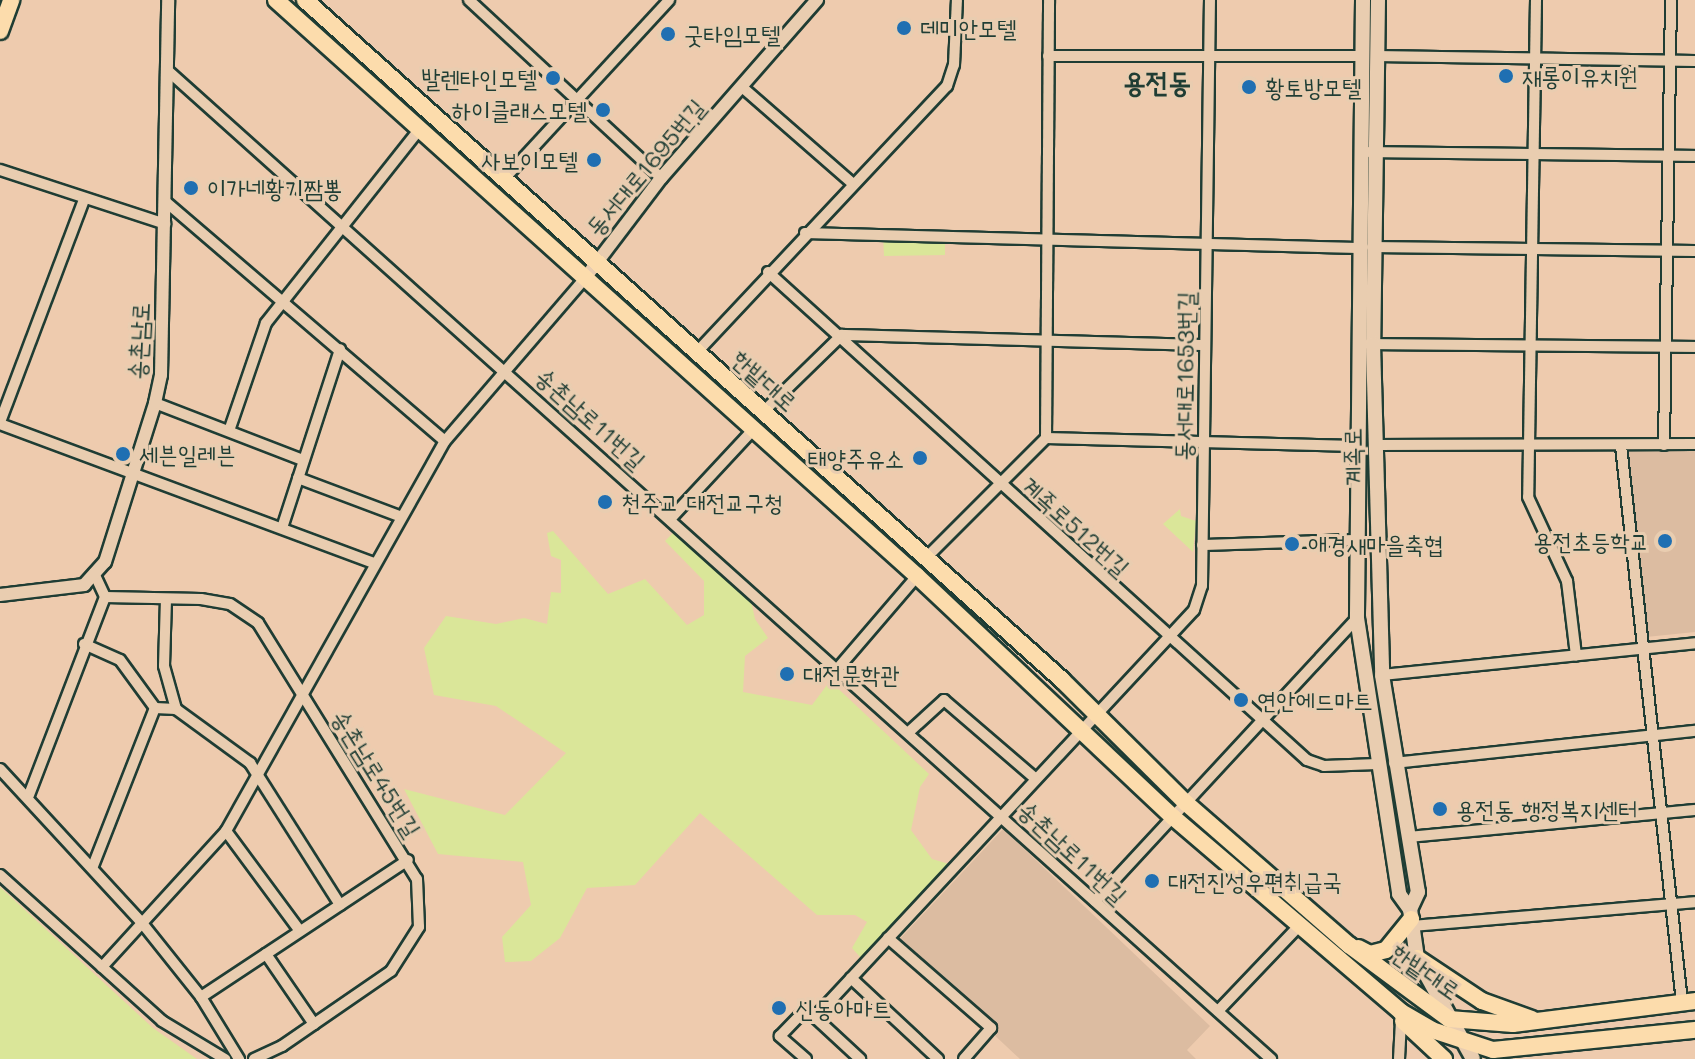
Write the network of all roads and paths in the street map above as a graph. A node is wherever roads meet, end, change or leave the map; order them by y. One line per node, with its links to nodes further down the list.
1 (11, 0): 15 (main road)
2 (168, 0): 22 (street, 송촌남로)
3 (276, 0): 25 (main road, 한밭대로)
4 (305, 0): 31 (main road, 한밭대로)
5 (469, 0): 24 (street)
6 (669, 0): 24 (street)
7 (817, 0): 23 (street, 동서대로1695번길)
8 (957, 0): 33 (street)
9 (1049, 0): 16 (street)
10 (1210, 0): 19 (street, 동서대로1653번길)
11 (1363, 0): 17 (main road, 계족로)
12 (1378, 0): 17 (main road, 계족로)
13 (1536, 0): 18 (street)
14 (1671, 0): 20 (street)
15 (0, 31)
16 (1048, 56): 19 (street); 39 (street)
17 (1370, 56): 18 (street); 19 (street); 26 (main road, 계족로)
18 (1535, 56): 20 (street); 27 (street)
19 (1211, 57): 40 (street, 동서대로1653번길)
20 (1670, 60): 21 (street); 28 (street)
21 (1695, 61)
22 (166, 69): 35 (street, 송촌남로); 37 (street, 송촌남로11번길)
23 (742, 87): 32 (street, 동서대로1695번길); 33 (street)
24 (579, 103): 31 (street); 32 (street)
25 (420, 129): 37 (street); 47 (main road, 한밭대로)
26 (1368, 152): 27 (street); 41 (main road, 계족로)
27 (1533, 154): 28 (street); 42 (street)
28 (1669, 156): 29 (street); 43 (street)
29 (1695, 156)
30 (0, 170): 34 (street)
31 (505, 178): 45 (main road, 한밭대로)
32 (661, 178): 45 (street, 동서대로1695번길)
33 (852, 183): 38 (street)
34 (84, 200): 36 (street); 61 (street)
35 (166, 202): 36 (street, 송촌남로); 48 (street)
36 (165, 224): 59 (street, 송촌남로)
37 (340, 228): 48 (street); 58 (street, 송촌남로11번길)
38 (805, 233): 39 (street); 46 (street)
39 (1047, 242): 40 (street); 50 (street)
40 (1206, 245): 41 (street); 52 (street, 동서대로1653번길)
41 (1365, 247): 42 (street); 51 (main road, 계족로)
42 (1531, 249): 43 (street); 55 (street)
43 (1667, 251): 44 (street); 53 (street)
44 (1695, 251)
45 (598, 259): 47 (street, 동서대로1695번길); 57 (main road, 한밭대로)
46 (768, 272): 49 (street, 계족로512번길); 57 (street)
47 (585, 278): 58 (street); 63 (main road, 한밭대로)
48 (282, 299): 56 (street); 62 (street)
49 (842, 335): 50 (street); 60 (street); 76 (street, 계족로512번길)
50 (1045, 343): 52 (street); 64 (street)
51 (1366, 344): 55 (street); 69 (main road, 계족로); 71 (main road, 계족로)
52 (1205, 345): 66 (street, 동서대로1653번길)
53 (1665, 346): 54 (street); 55 (street); 70 (street)
54 (1695, 347)
55 (1529, 348): 67 (street)
56 (340, 349): 65 (street); 73 (street)
57 (697, 352): 60 (main road, 한밭대로)
58 (505, 368): 65 (street); 78 (street, 송촌남로11번길)
59 (155, 403): 62 (street); 74 (street, 송촌남로)
60 (764, 411): 82 (main road, 한밭대로)
61 (0, 423): 74 (street)
62 (229, 431): 73 (street)
63 (752, 431): 78 (street); 85 (main road, 한밭대로)
64 (1046, 438): 66 (street); 76 (street)
65 (445, 441): 77 (street)
66 (1204, 441): 71 (street); 81 (street, 동서대로1653번길)
67 (1527, 444): 69 (street); 72 (street); 94 (street)
68 (1695, 444): 70 (street)
69 (1374, 445): 96 (main road, 계족로)
70 (1664, 445): 72 (street)
71 (1356, 446): 80 (main road, 계족로)
72 (1621, 446): 93 (street)
73 (303, 460): 75 (street)
74 (132, 473): 79 (street); 84 (street, 송촌남로)
75 (298, 478): 77 (street); 79 (street)
76 (998, 481): 82 (street); 90 (street, 계족로512번길)
77 (399, 516): 83 (street)
78 (672, 517): 95 (street, 송촌남로11번길)
79 (282, 528): 83 (street)
80 (1356, 540): 81 (street); 89 (main road, 계족로)
81 (1202, 545): 90 (street, 동서대로1653번길)
82 (926, 558): 100 (main road, 한밭대로)
83 (373, 563): 97 (street)
84 (94, 573): 86 (street); 87 (street)
85 (917, 576): 95 (street); 102 (main road, 한밭대로)
86 (0, 595)
87 (105, 597): 88 (street, 송촌남로45번길); 92 (street)
88 (166, 599): 97 (street, 송촌남로45번길); 99 (street)
89 (1357, 618): 101 (street); 107 (main road, 계족로)
90 (1170, 639): 100 (street, 동서대로1653번길); 101 (street, 계족로512번길)
91 (1695, 643): 93 (street)
92 (84, 644): 98 (street); 111 (street)
93 (1642, 648): 94 (street); 105 (street)
94 (1576, 655): 96 (street)
95 (839, 667): 103 (street, 송촌남로11번길)
96 (1382, 675): 106 (main road, 계족로)
97 (305, 695): 109 (street); 119 (street, 송촌남로45번길)
98 (155, 708): 99 (street); 120 (street)
99 (176, 709): 109 (street)
100 (1098, 714): 102 (street, 동서대로1653번길); 112 (main road, 한밭대로)
101 (1265, 723): 107 (street, 계족로512번길); 112 (street)
102 (1083, 729): 110 (street, 동서대로1653번길); 116 (main road, 한밭대로)
103 (910, 731): 110 (street); 115 (street, 송촌남로11번길)
104 (1695, 731): 105 (street)
105 (1653, 735): 106 (street); 114 (street)
106 (1394, 763): 118 (main road, 계족로)
107 (1377, 764): 126 (main road, 계족로)
108 (0, 769): 111 (street)
109 (257, 776): 117 (street); 124 (street)
110 (1036, 779): 115 (street, 동서대로1653번길)
111 (29, 795): 120 (street)
112 (1186, 803): 116 (street); 131 (main road, 한밭대로)
113 (1695, 810): 114 (street)
114 (1661, 813): 118 (street); 125 (street)
115 (1003, 814): 122 (street, 송촌남로11번길); 130 (street, 동서대로1653번길)
116 (1173, 817): 122 (street); 128 (main road, 한밭대로)
117 (226, 831): 127 (street); 129 (street)
118 (1408, 837): 126 (main road, 계족로)
119 (408, 860): 124 (street); 144 (street, 송촌남로45번길)
120 (93, 866): 127 (street)
121 (0, 875): 134 (street)
122 (1095, 901): 139 (street, 송촌남로11번길)
123 (1695, 902): 125 (street)
124 (340, 905): 129 (street)
125 (1672, 905): 126 (street); 138 (street)
126 (1411, 918): 131 (main road); 133 (main road, 계족로)
127 (142, 923): 134 (street); 137 (street)
128 (1298, 927): 136 (main road, 한밭대로); 139 (street)
129 (300, 931): 132 (street)
130 (888, 938): 135 (street, 동서대로1653번길); 154 (street)
131 (1349, 945): 142 (main road, 한밭대로)
132 (266, 954): 137 (street); 144 (street)
133 (1417, 958): 142 (main road, 계족로); 143 (main road)
134 (102, 967): 148 (street)
135 (851, 978): 140 (street, 동서대로1653번길); 153 (street)
136 (1369, 985): 141 (main road); 147 (main road, 한밭대로)
137 (201, 997): 149 (street)
138 (1688, 1002): 143 (main road, 한밭대로)
139 (1218, 1011): 155 (street, 송촌남로11번길)
140 (815, 1017): 151 (street); 152 (street)
141 (1400, 1019): 156 (street); 157 (main road)
142 (1449, 1019): 143 (main road, 한밭대로); 147 (main road, 계족로)
143 (1537, 1021)
144 (314, 1024): 150 (street, 송촌남로45번길)
145 (1695, 1030): 146 (main road, 한밭대로)
146 (1625, 1038): 147 (main road, 한밭대로); 159 (main road)
147 (1463, 1043): 158 (main road, 계족로)
148 (225, 1059)
149 (239, 1059)
150 (254, 1059)
151 (806, 1059)
152 (860, 1059)
153 (938, 1059)
154 (964, 1059)
155 (1271, 1059)
156 (1399, 1059)
157 (1444, 1059)
158 (1473, 1059)
159 (1553, 1059)

